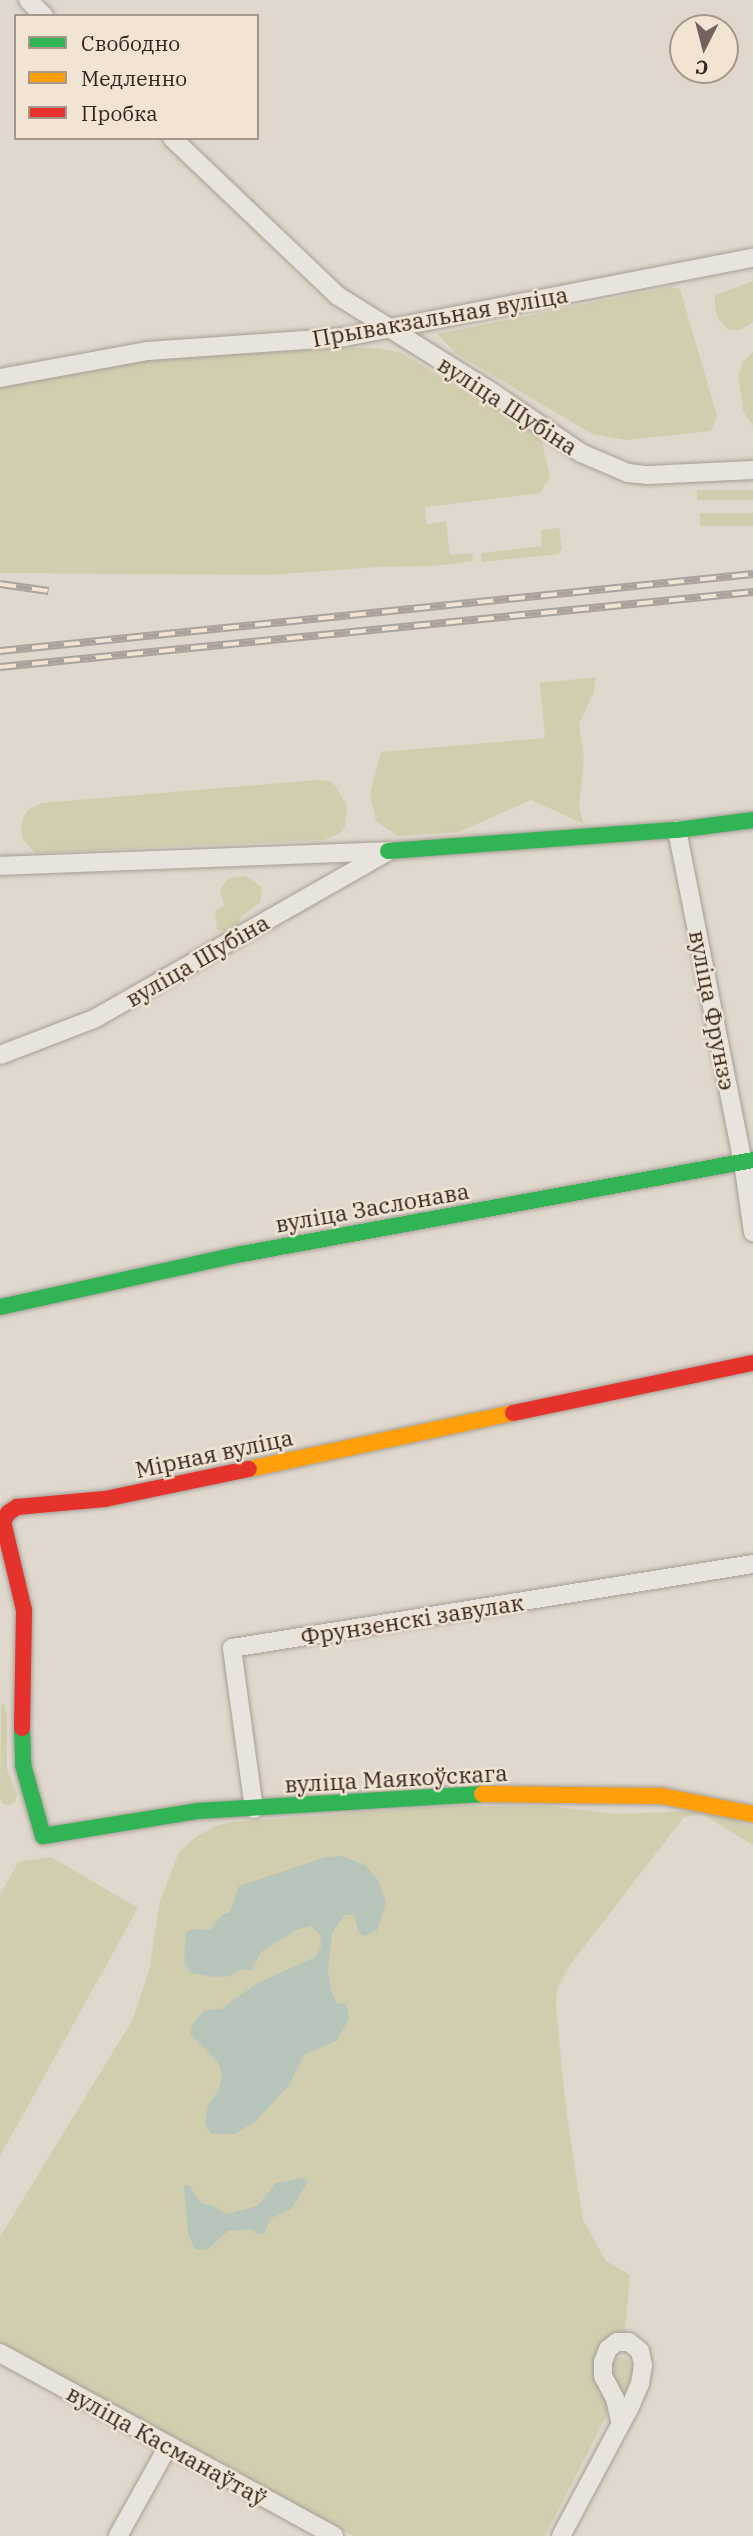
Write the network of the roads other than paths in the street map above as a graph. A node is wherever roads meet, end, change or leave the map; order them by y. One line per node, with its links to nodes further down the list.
1 (28, 0): 2 (street)
2 (42, 14)
3 (174, 140): 5 (street, вуліца Шубіна)
4 (753, 258): 5 (street, Прывакзальная вуліца)
5 (386, 328): 6 (street, Прывакзальная вуліца); 7 (street, вуліца Шубіна)
6 (0, 378)
7 (753, 470)
8 (753, 820): 9 (street, вуліца Шубіна)
9 (677, 830): 10 (street, вуліца Шубіна); 13 (street, вуліца Фрунзэ)
10 (388, 851): 11 (street, вуліца Шубіна); 12 (street, вуліца Шубіна)
11 (0, 866)
12 (0, 1055)
13 (748, 1161): 14 (street, вуліца Фрунзэ); 15 (street, вуліца Заслонава)
14 (753, 1232)
15 (0, 1307)
16 (753, 1363): 20 (street, Мірная вуліца)
17 (753, 1564): 18 (street, Фрунзенскі завулак)
18 (254, 1809): 19 (street, вуліца Маякоўскага); 20 (street, вуліца Маякоўскага)
19 (753, 1814)
20 (43, 1836)
21 (0, 2353): 23 (street, вуліца Касманаўтаў)
22 (621, 2424): 26 (street)
23 (168, 2446): 24 (street); 25 (street, вуліца Касманаўтаў)
24 (118, 2536)
25 (334, 2536)
26 (561, 2536)

